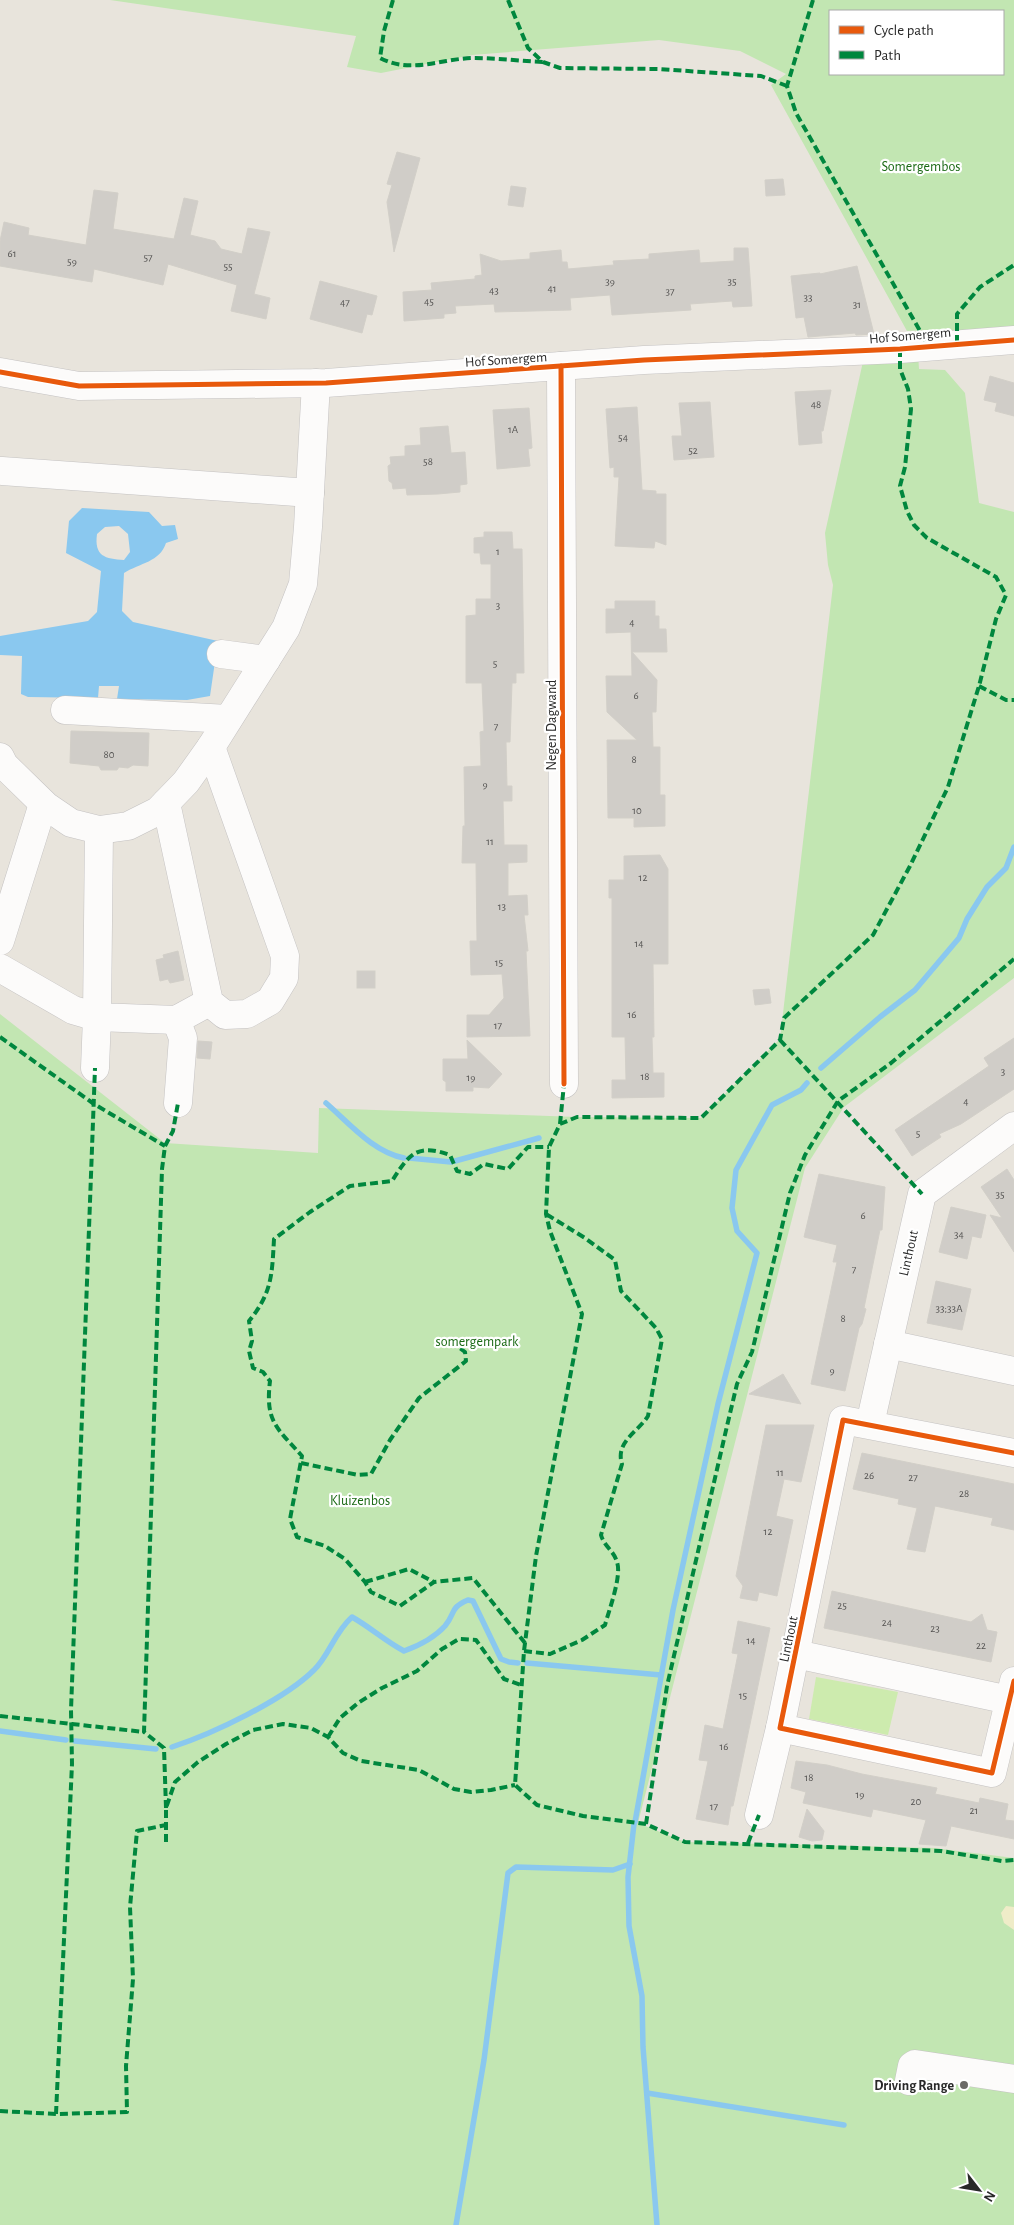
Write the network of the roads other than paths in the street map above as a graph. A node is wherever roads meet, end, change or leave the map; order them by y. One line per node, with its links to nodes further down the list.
1 (1014, 340): 2 (street, Hof Somergem)
2 (561, 366): 4 (street, Hof Somergem); 22 (street, Negen Dagwand)
3 (0, 372): 4 (street, Hof Somergem)
4 (316, 383): 6 (street)
5 (1, 474): 6 (street)
6 (310, 493): 8 (street)
7 (221, 654): 8 (street)
8 (266, 660): 10 (street)
9 (65, 710): 10 (street)
10 (228, 719): 11 (street)
11 (211, 747): 13 (street); 18 (street)
12 (0, 757): 14 (street)
13 (166, 803): 15 (street); 18 (street)
14 (44, 804): 15 (street); 16 (street)
15 (99, 830): 19 (street)
16 (0, 941)
17 (0, 968): 19 (street)
18 (209, 1002): 20 (street)
19 (97, 1016): 20 (street); 21 (street)
20 (176, 1020): 23 (street)
21 (96, 1068)
22 (564, 1084)
23 (178, 1103)
24 (1014, 1126): 25 (street, Linthout)
25 (888, 1344): 26 (street); 27 (street, Linthout)
26 (1014, 1371)
27 (870, 1424): 28 (street, Linthout); 29 (street, Linthout)
28 (1014, 1453)
29 (796, 1654): 30 (street, Linthout); 31 (street, Linthout)
30 (1012, 1690): 31 (street, Linthout)
31 (780, 1728): 32 (street)
32 (759, 1815)
33 (1014, 2079): 34 (street)
34 (909, 2081)

